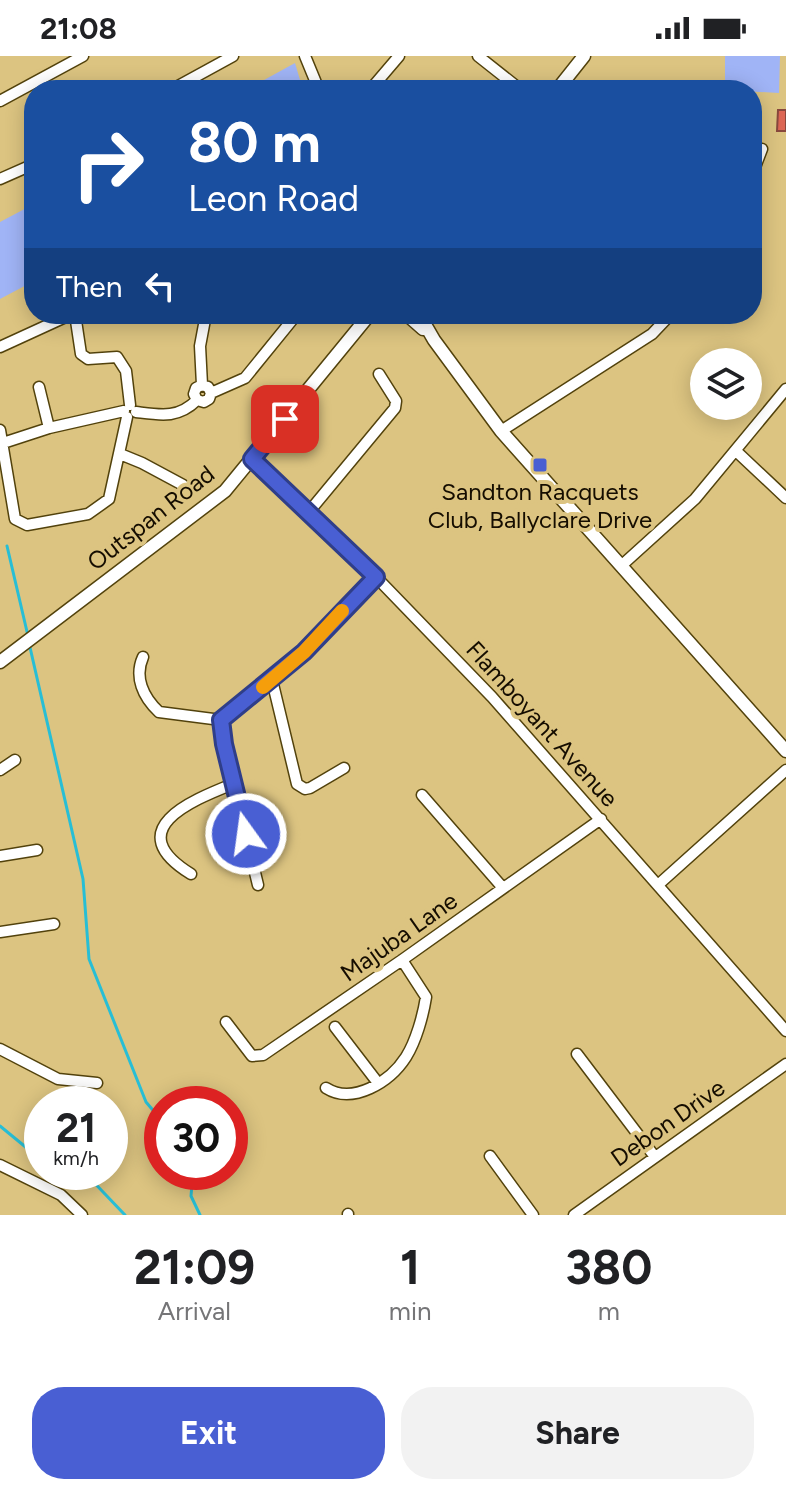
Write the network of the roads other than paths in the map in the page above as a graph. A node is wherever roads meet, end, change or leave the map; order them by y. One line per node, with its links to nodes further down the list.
1 (233, 56): 8 (street)
2 (305, 56): 9 (street)
3 (399, 56): 10 (street)
4 (478, 56): 11 (street)
5 (584, 56): 12 (street)
6 (78, 57): 7 (street)
7 (37, 80)
8 (189, 80)
9 (315, 80)
10 (379, 80)
11 (508, 80)
12 (565, 80)
13 (24, 87): 14 (street)
14 (0, 101)
15 (24, 168): 16 (street)
16 (0, 179)
17 (52, 324): 26 (street)
18 (76, 324): 33 (street)
19 (204, 324): 28 (street)
20 (289, 324): 31 (street)
21 (362, 324): 40 (street, Outspan Road)
22 (417, 324): 25 (street)
23 (425, 324): 25 (street)
24 (662, 324): 36 (street)
25 (434, 340): 36 (street)
26 (0, 347)
27 (379, 374): 43 (street)
28 (202, 385): 31 (street); 32 (street)
29 (39, 387): 34 (street)
30 (786, 389): 38 (street)
31 (211, 393): 32 (street)
32 (197, 400): 33 (street)
33 (129, 411): 34 (street); 39 (street)
34 (49, 428): 37 (street)
35 (0, 430): 37 (street)
36 (501, 431): 44 (street)
37 (3, 443): 39 (street)
38 (736, 451): 42 (street); 44 (street)
39 (120, 454): 41 (street)
40 (252, 459): 43 (street, Flamboyant Avenue); 47 (street, Outspan Road)
41 (183, 485)
42 (786, 498)
43 (308, 513): 45 (street, Flamboyant Avenue)
44 (621, 566): 50 (street)
45 (376, 577): 48 (street); 57 (street, Flamboyant Avenue)
46 (143, 657): 49 (street)
47 (0, 662)
48 (272, 680): 49 (street); 52 (street)
49 (221, 720): 55 (street)
50 (786, 751)
51 (15, 760): 53 (street)
52 (344, 768)
53 (0, 770)
54 (786, 770): 61 (street)
55 (233, 784): 60 (street); 62 (street)
56 (422, 795): 63 (street)
57 (601, 819): 61 (street, Flamboyant Avenue); 63 (street, Majuba Lane)
58 (37, 850): 59 (street)
59 (0, 856)
60 (191, 874)
61 (659, 884): 69 (street, Flamboyant Avenue)
62 (258, 885)
63 (503, 888): 66 (street, Majuba Lane)
64 (54, 924): 65 (street)
65 (0, 932)
66 (402, 960): 67 (street, Majuba Lane); 74 (street)
67 (226, 1022)
68 (335, 1027): 74 (street)
69 (786, 1031)
70 (0, 1049): 73 (street)
71 (577, 1054): 77 (street)
72 (786, 1064): 77 (street, Debon Drive)
73 (97, 1083)
74 (378, 1083): 75 (street)
75 (326, 1088)
76 (490, 1156): 80 (street)
77 (655, 1157): 81 (street, Debon Drive)
78 (0, 1165): 79 (street)
79 (82, 1215)
80 (533, 1215)
81 (574, 1215)

